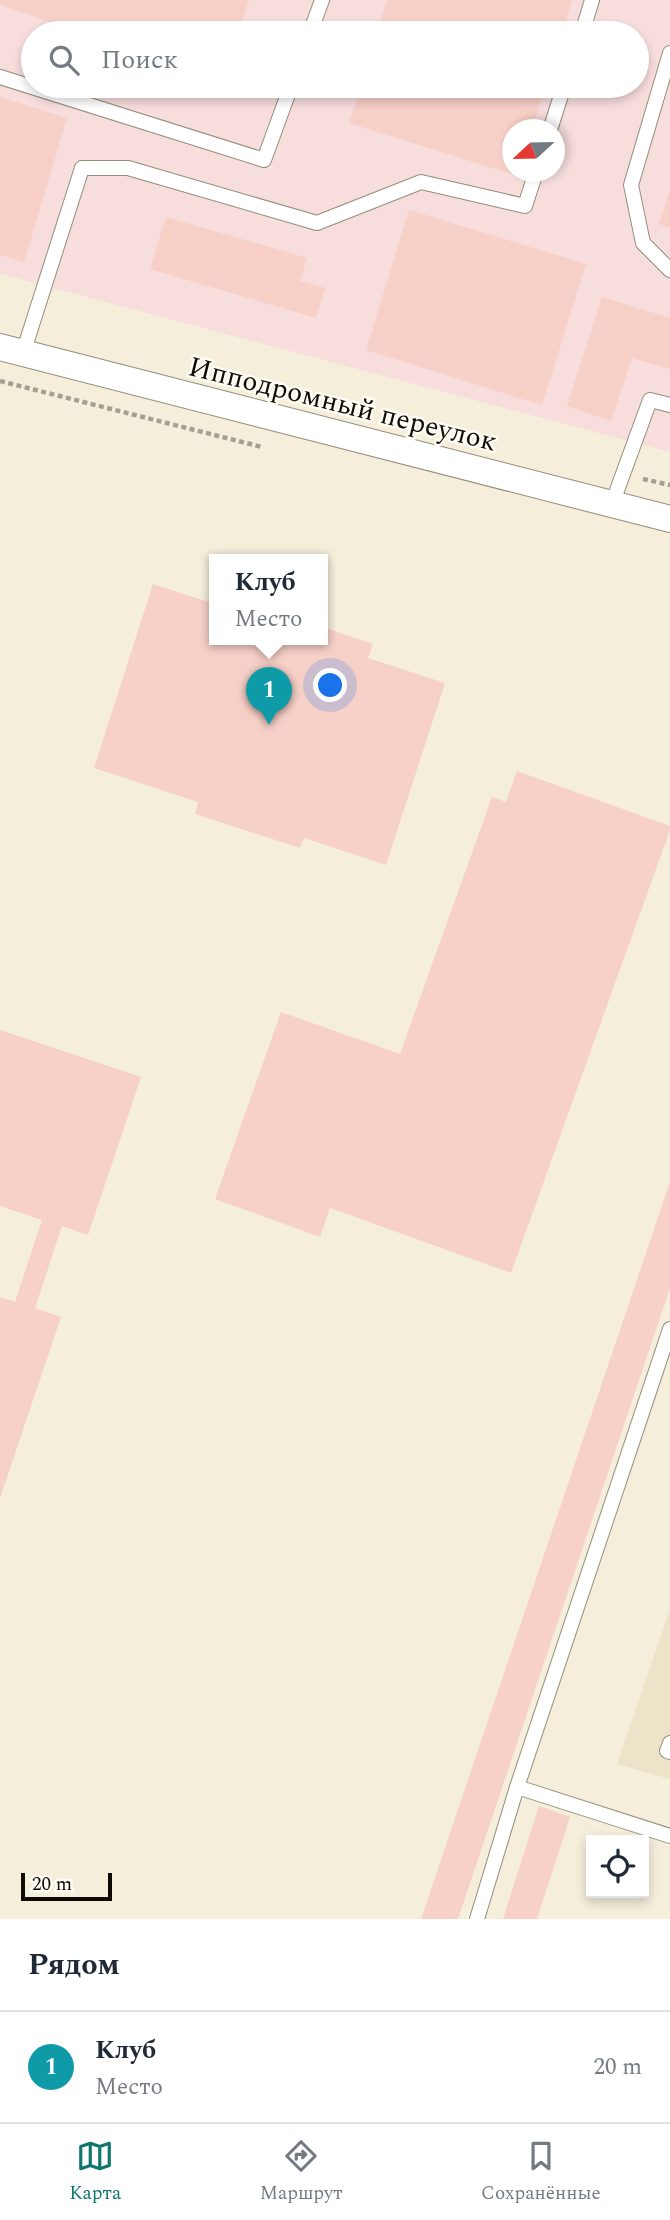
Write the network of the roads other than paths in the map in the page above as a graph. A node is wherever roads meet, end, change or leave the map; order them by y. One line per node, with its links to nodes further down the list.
1 (322, 0): 3 (lane)
2 (592, 0): 4 (lane)
3 (314, 21)
4 (586, 21)
5 (670, 53): 13 (lane)
6 (0, 77): 7 (lane)
7 (21, 84)
8 (67, 98): 9 (lane)
9 (287, 98)
10 (560, 98): 11 (lane)
11 (554, 119)
12 (533, 182): 14 (lane)
13 (670, 271)
14 (11, 350): 16 (street, Ипподромный переулок)
15 (670, 405): 16 (lane)
16 (612, 504): 17 (street, Ипподромный переулок)
17 (670, 519)
18 (670, 1329): 21 (lane)
19 (670, 1743): 20 (lane)
20 (670, 1752)
21 (517, 1787): 22 (lane); 23 (lane)
22 (670, 1836)
23 (477, 1919)

